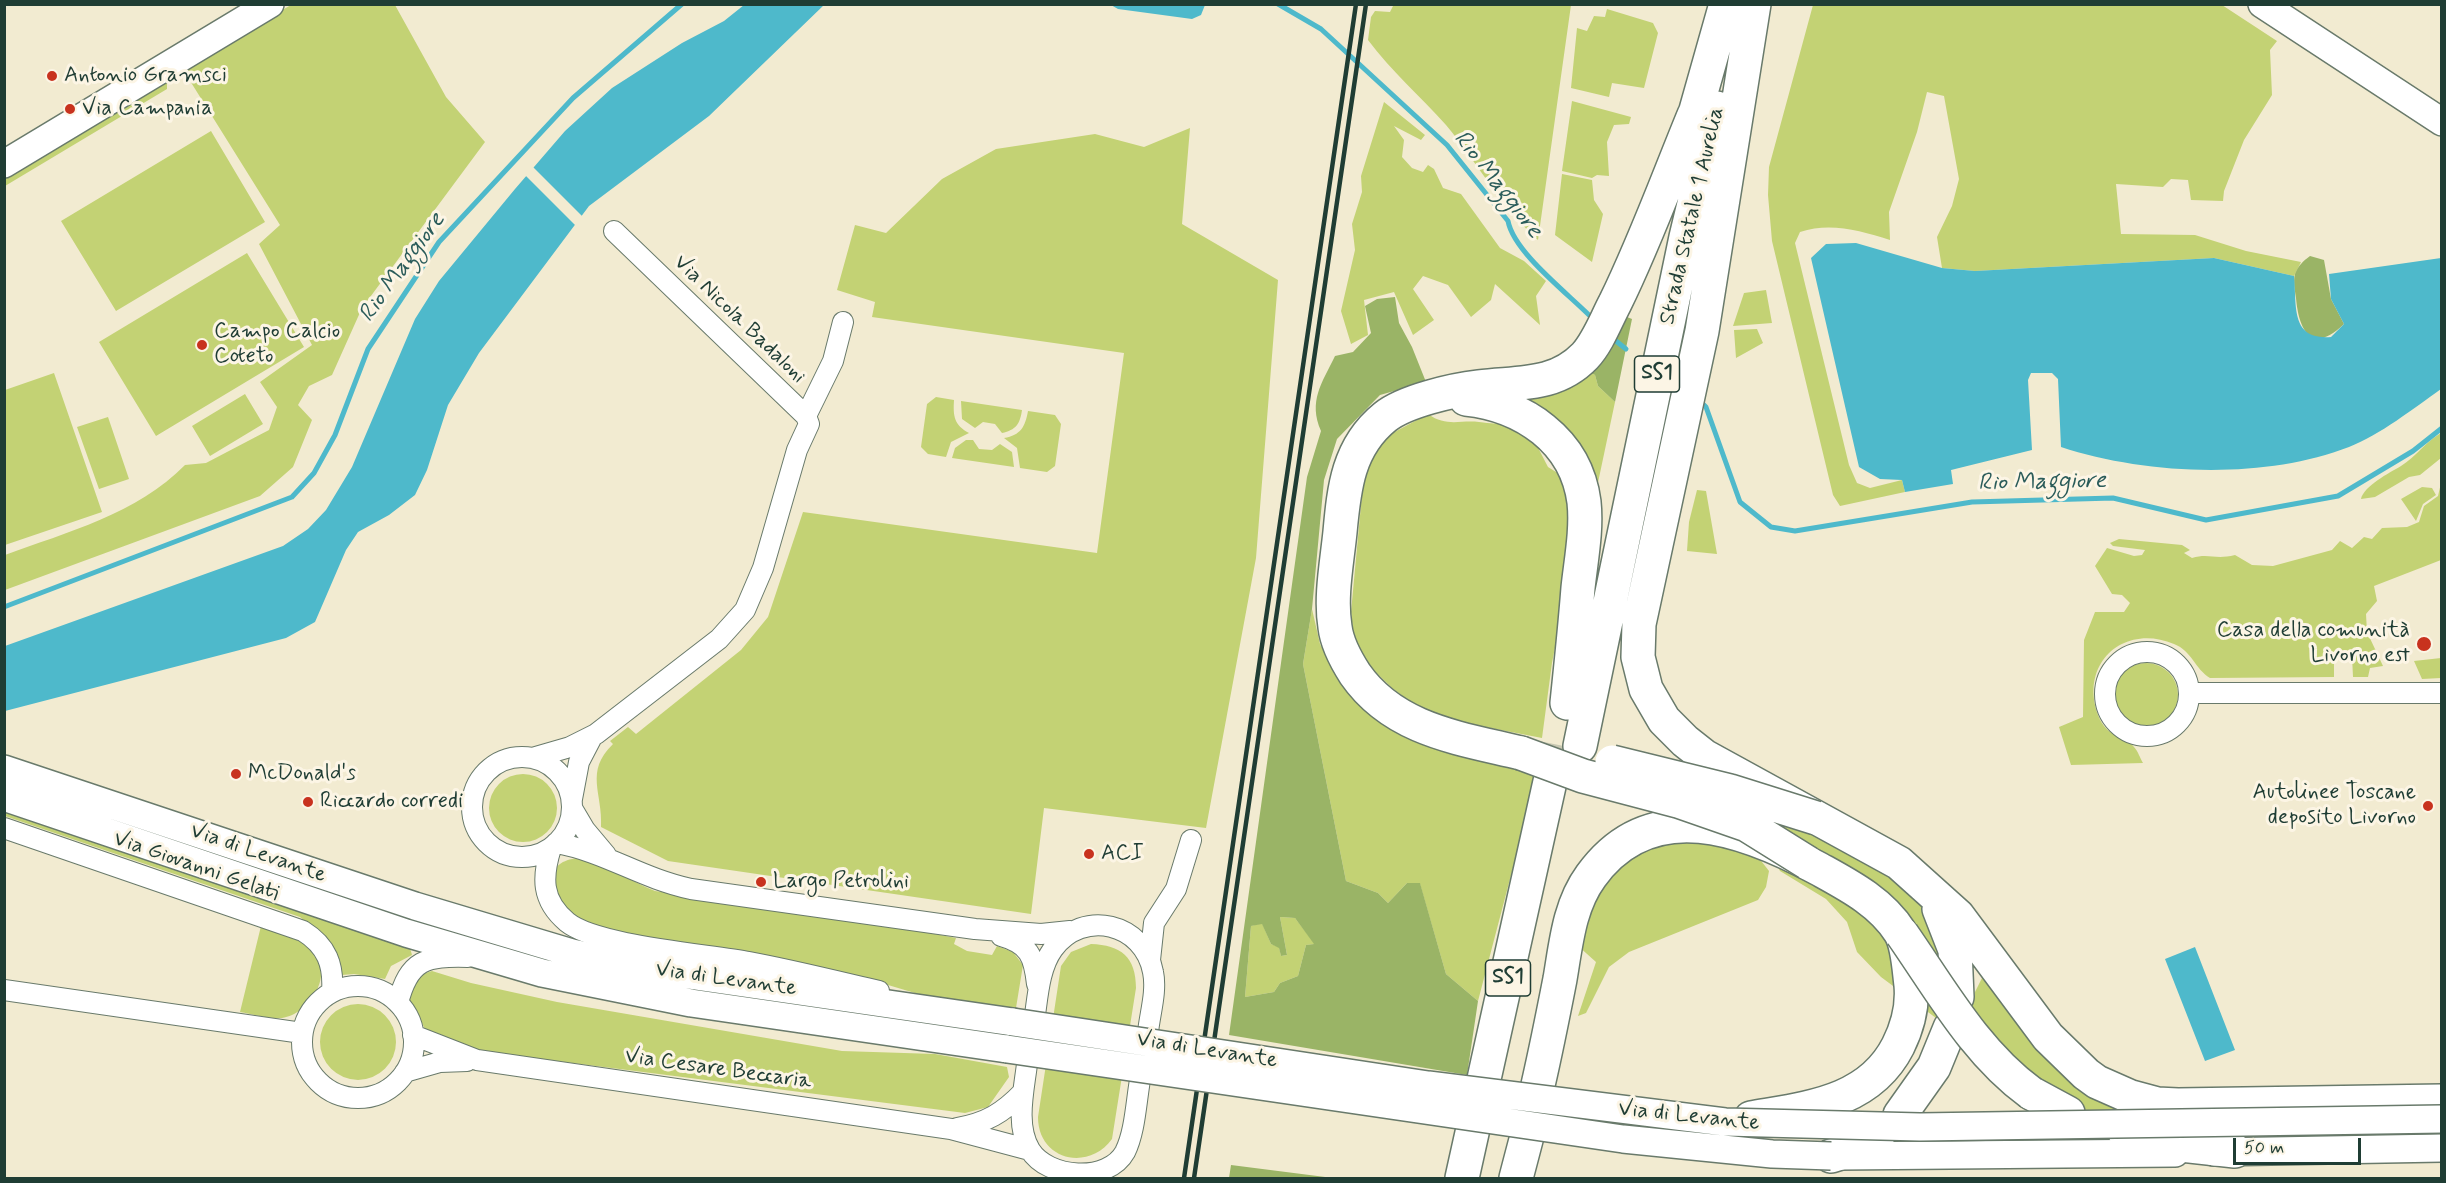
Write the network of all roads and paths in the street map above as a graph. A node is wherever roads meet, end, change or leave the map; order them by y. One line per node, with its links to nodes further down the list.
1 (270, 4): 8 (main road)
2 (1726, 4): 6 (highway, Strada Statale 1 Aurelia / SS1)
3 (1746, 4): 15 (highway, Strada Statale 1 Aurelia / SS1)
4 (1754, 4): 22 (highway, bridge)
5 (2262, 4): 7 (main road)
6 (1694, 115): 11 (highway); 15 (highway, Strada Statale 1 Aurelia / SS1)
7 (2442, 122)
8 (4, 164)
9 (614, 231): 12 (street, Via Nicola Badaloni)
10 (843, 322): 12 (street)
11 (1437, 397): 15 (highway); 17 (highway)
12 (806, 416): 16 (street, Via Nicola Badaloni)
13 (2189, 693): 13 (street); 14 (street)
14 (2442, 693)
15 (1567, 703)
16 (592, 737): 18 (street); 21 (street)
17 (1521, 753): 22 (highway, bridge); 27 (highway, bridge)
18 (532, 759): 21 (street); 25 (street)
19 (4, 769): 41 (main road, Via di Levante)
20 (4, 797): 34 (main road, Via di Levante)
21 (572, 804): 25 (street); 26 (street)
22 (1816, 818): 28 (highway)
23 (4, 828): 38 (street, Via Giovanni Gelati)
24 (1191, 840): 29 (street)
25 (554, 845): 26 (street); 41 (street)
26 (610, 859): 30 (street)
27 (1808, 864): 33 (highway); 66 (highway, bridge)
28 (1928, 889): 39 (highway); 51 (highway)
29 (1154, 923): 32 (street); 35 (street)
30 (975, 929): 31 (street); 37 (street)
31 (1070, 931): 32 (street); 37 (street)
32 (1127, 933): 35 (street)
33 (1902, 934): 52 (highway, bridge); 54 (highway, bridge)
34 (490, 958): 40 (street); 46 (main road, Via di Levante)
35 (1150, 960): 43 (street)
36 (4, 990): 44 (street)
37 (1038, 990): 46 (street)
38 (332, 992): 40 (street); 44 (street)
39 (1957, 997)
40 (398, 1003): 45 (street)
41 (926, 1010): 46 (main road, Via di Levante)
42 (1950, 1028): 61 (highway)
43 (1148, 1032)
44 (302, 1033): 48 (street)
45 (413, 1035): 47 (street, Via Cesare Beccaria); 48 (street)
46 (1024, 1038): 50 (street); 54 (main road, Via di Levante, bridge); 61 (main road, Via di Levante, bridge)
47 (477, 1060): 48 (street, Via Cesare Beccaria); 55 (street, Via Cesare Beccaria)
48 (405, 1072)
49 (1140, 1080): 60 (street)
50 (1023, 1092): 55 (street, Via Cesare Beccaria); 58 (street)
51 (2442, 1101)
52 (2068, 1113)
53 (2442, 1119): 54 (main road, Via di Levante, bridge)
54 (1725, 1122)
55 (951, 1129): 58 (street, Via Cesare Beccaria)
56 (2125, 1133): 59 (highway)
57 (2442, 1148): 59 (main road, Via di Levante)
58 (1030, 1150): 62 (street)
59 (2235, 1151): 61 (main road, Via di Levante)
60 (1124, 1154): 62 (street); 63 (street)
61 (1832, 1156)
62 (1073, 1176)
63 (1119, 1179)
64 (1462, 1179): 65 (highway, SS1)
65 (1483, 1179)
66 (1516, 1179)

